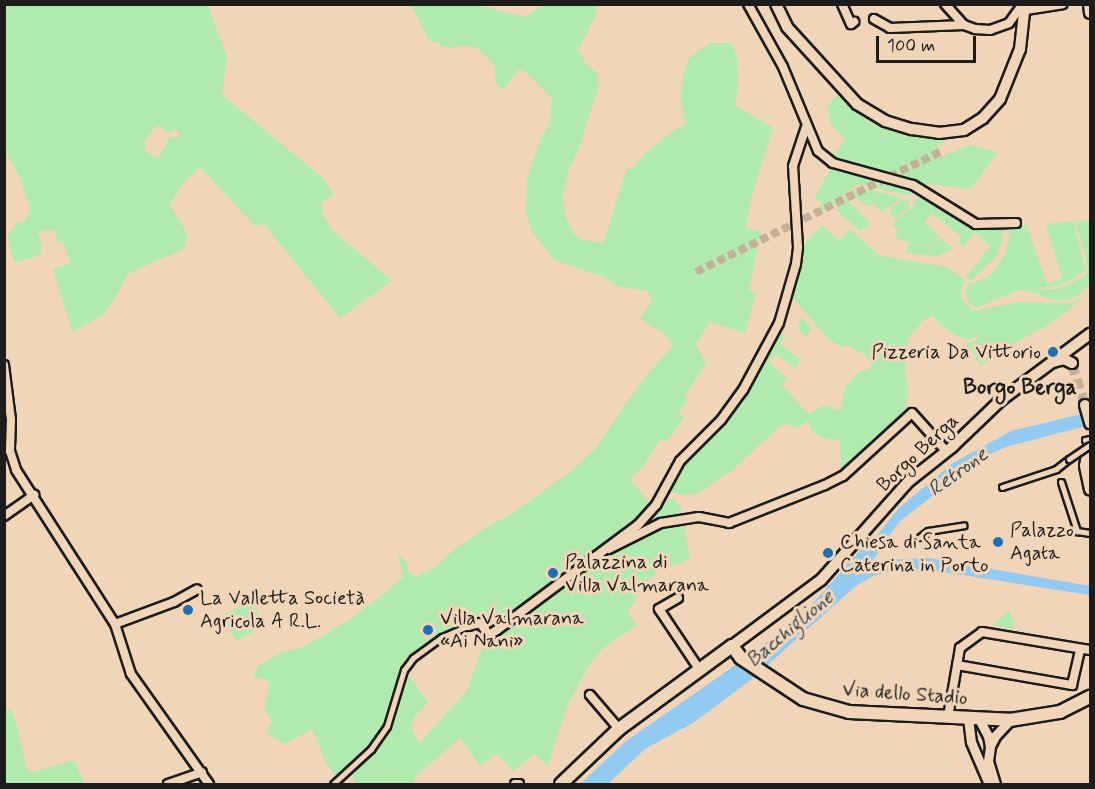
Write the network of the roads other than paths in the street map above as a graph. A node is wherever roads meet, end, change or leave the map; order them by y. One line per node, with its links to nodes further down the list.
1 (748, 4): 12 (street)
2 (776, 4): 7 (main road)
3 (842, 4): 10 (street)
4 (945, 4): 11 (street)
5 (1063, 4): 7 (street)
6 (1089, 4): 8 (main road)
7 (1025, 6): 11 (street)
8 (1090, 13)
9 (874, 19): 11 (street)
10 (854, 22)
11 (964, 25)
12 (806, 127): 13 (street); 31 (street)
13 (1016, 223)
14 (1090, 334): 15 (main road, Borgo Berga)
15 (1075, 346): 16 (main road, Borgo Berga); 16 (main road)
16 (1052, 362): 22 (main road, Borgo Berga)
17 (4, 365): 18 (street)
18 (7, 401): 26 (street)
19 (1085, 407): 20 (main road)
20 (1090, 423)
21 (1088, 445): 23 (street, bridge); 25 (main road)
22 (947, 452): 31 (street); 36 (main road, Borgo Berga)
23 (1056, 469): 24 (street); 29 (street)
24 (1002, 487)
25 (1090, 489)
26 (34, 495): 27 (street); 34 (street)
27 (4, 516)
28 (964, 525): 30 (street)
29 (1090, 534)
30 (920, 537)
31 (599, 552): 35 (street)
32 (196, 590): 34 (street)
33 (678, 598): 40 (street)
34 (115, 624): 48 (street)
35 (468, 626): 51 (street)
36 (732, 646): 40 (main road); 43 (main road, Via dello Stadio)
37 (1080, 649): 38 (street); 39 (street); 39 (street)
38 (1090, 650)
39 (957, 665): 43 (street)
40 (699, 669): 46 (main road)
41 (591, 694): 46 (street)
42 (1090, 697): 45 (main road, Via dello Stadio)
43 (948, 717): 44 (main road, Via dello Stadio)
44 (973, 719): 45 (main road, Via dello Stadio); 47 (street); 53 (street)
45 (1010, 720): 47 (street)
46 (619, 729): 52 (main road)
47 (990, 747): 54 (street)
48 (202, 772): 49 (street); 50 (street)
49 (168, 784)
50 (208, 784)
51 (333, 784)
52 (561, 784)
53 (989, 784)
54 (995, 784)

